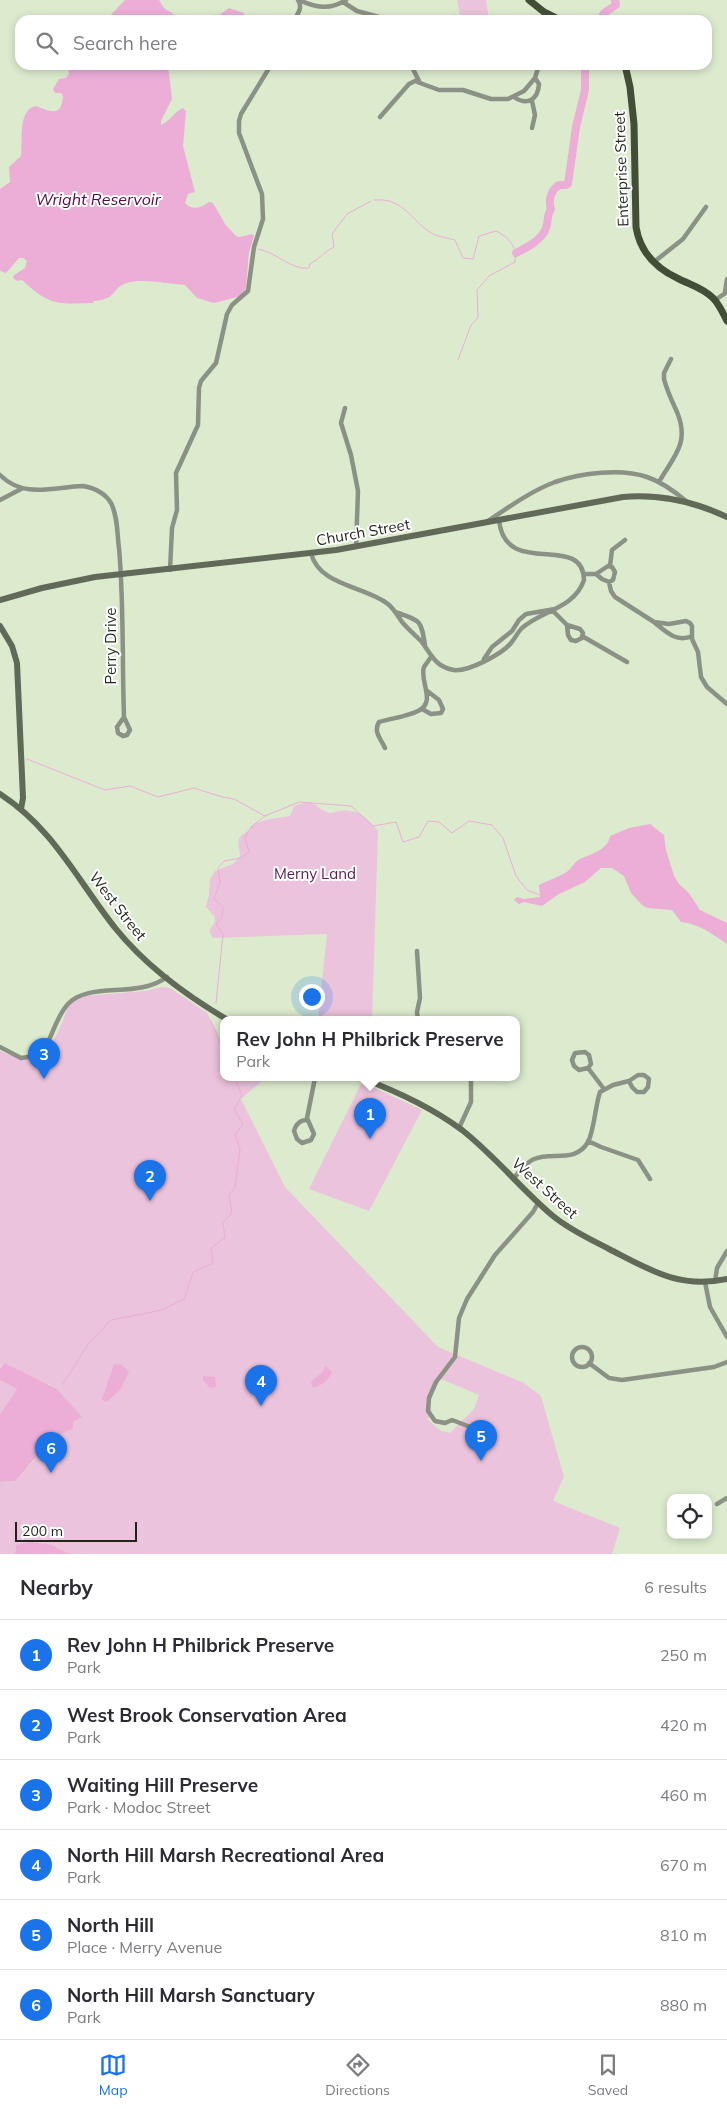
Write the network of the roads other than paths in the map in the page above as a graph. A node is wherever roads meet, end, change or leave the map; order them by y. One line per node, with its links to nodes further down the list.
1 (299, 0): 3 (street); 4 (street)
2 (529, 0): 6 (main road)
3 (345, 1): 5 (street)
4 (297, 15)
5 (374, 15)
6 (550, 15)
7 (268, 70): 37 (street)
8 (414, 70): 12 (street)
9 (537, 70): 11 (street)
10 (626, 70): 18 (main road, Enterprise Street)
11 (534, 78): 13 (street); 14 (street)
12 (420, 83): 13 (street); 15 (street)
13 (514, 97): 14 (street)
14 (532, 100): 16 (street)
15 (380, 118)
16 (532, 128)
17 (706, 208): 18 (street)
18 (654, 262): 21 (main road, Enterprise Street)
19 (727, 280): 20 (street)
20 (726, 292): 21 (street)
21 (715, 300): 22 (main road, Enterprise Street)
22 (727, 321)
23 (671, 359): 26 (street)
24 (345, 408): 34 (street)
25 (0, 475): 27 (street)
26 (659, 482): 29 (street); 32 (street)
27 (21, 488): 28 (street); 38 (street, Perry Drive)
28 (0, 500)
29 (686, 501): 30 (main road, Church Street); 31 (main road, Church Street)
30 (727, 517)
31 (499, 520): 32 (main road, Church Street); 39 (street)
32 (485, 523): 34 (main road, Church Street)
33 (625, 540): 36 (street)
34 (356, 547): 35 (main road, Church Street)
35 (311, 554): 37 (main road, Church Street); 44 (street)
36 (610, 566): 40 (street); 41 (street)
37 (170, 570): 38 (main road, Church Street)
38 (121, 574): 42 (main road, Church Street); 57 (street, Perry Drive)
39 (584, 574): 40 (street); 43 (street)
40 (596, 574): 41 (street)
41 (609, 582): 45 (street)
42 (0, 600)
43 (556, 610): 46 (street); 52 (street); 52 (street)
44 (395, 611): 50 (street); 50 (street)
45 (654, 622): 49 (street); 49 (street)
46 (567, 625): 48 (street); 48 (street)
47 (0, 626): 60 (main road)
48 (582, 636): 53 (street)
49 (692, 636): 55 (street)
50 (426, 648): 51 (street)
51 (431, 657): 52 (street); 54 (street)
52 (481, 662)
53 (627, 662)
54 (426, 690): 56 (street); 56 (street)
55 (727, 704)
56 (422, 709): 58 (street)
57 (124, 717)
58 (386, 748)
59 (0, 794): 60 (main road, West Street)
60 (21, 809): 62 (main road, West Street)
61 (417, 951): 64 (street)
62 (166, 977): 63 (main road, West Street); 65 (street)
63 (221, 1016)
64 (418, 1016)
65 (0, 1047)
66 (588, 1068): 66 (street); 71 (street)
67 (314, 1081): 72 (street)
68 (368, 1081): 73 (main road, West Street)
69 (471, 1081): 73 (street)
70 (629, 1081): 70 (street); 71 (street)
71 (604, 1089): 74 (street)
72 (307, 1120): 72 (street)
73 (459, 1128): 75 (main road, West Street)
74 (588, 1141): 75 (street); 76 (street)
75 (514, 1178): 77 (main road, West Street)
76 (650, 1179)
77 (538, 1203): 80 (main road, West Street); 85 (street)
78 (727, 1251): 81 (street)
79 (727, 1279): 81 (main road, West Street)
80 (705, 1282): 81 (main road, West Street); 82 (street)
81 (715, 1282)
82 (727, 1337)
83 (727, 1362): 84 (street)
84 (589, 1363): 84 (street)
85 (483, 1434)
86 (727, 1498): 87 (street)
87 (716, 1504)

